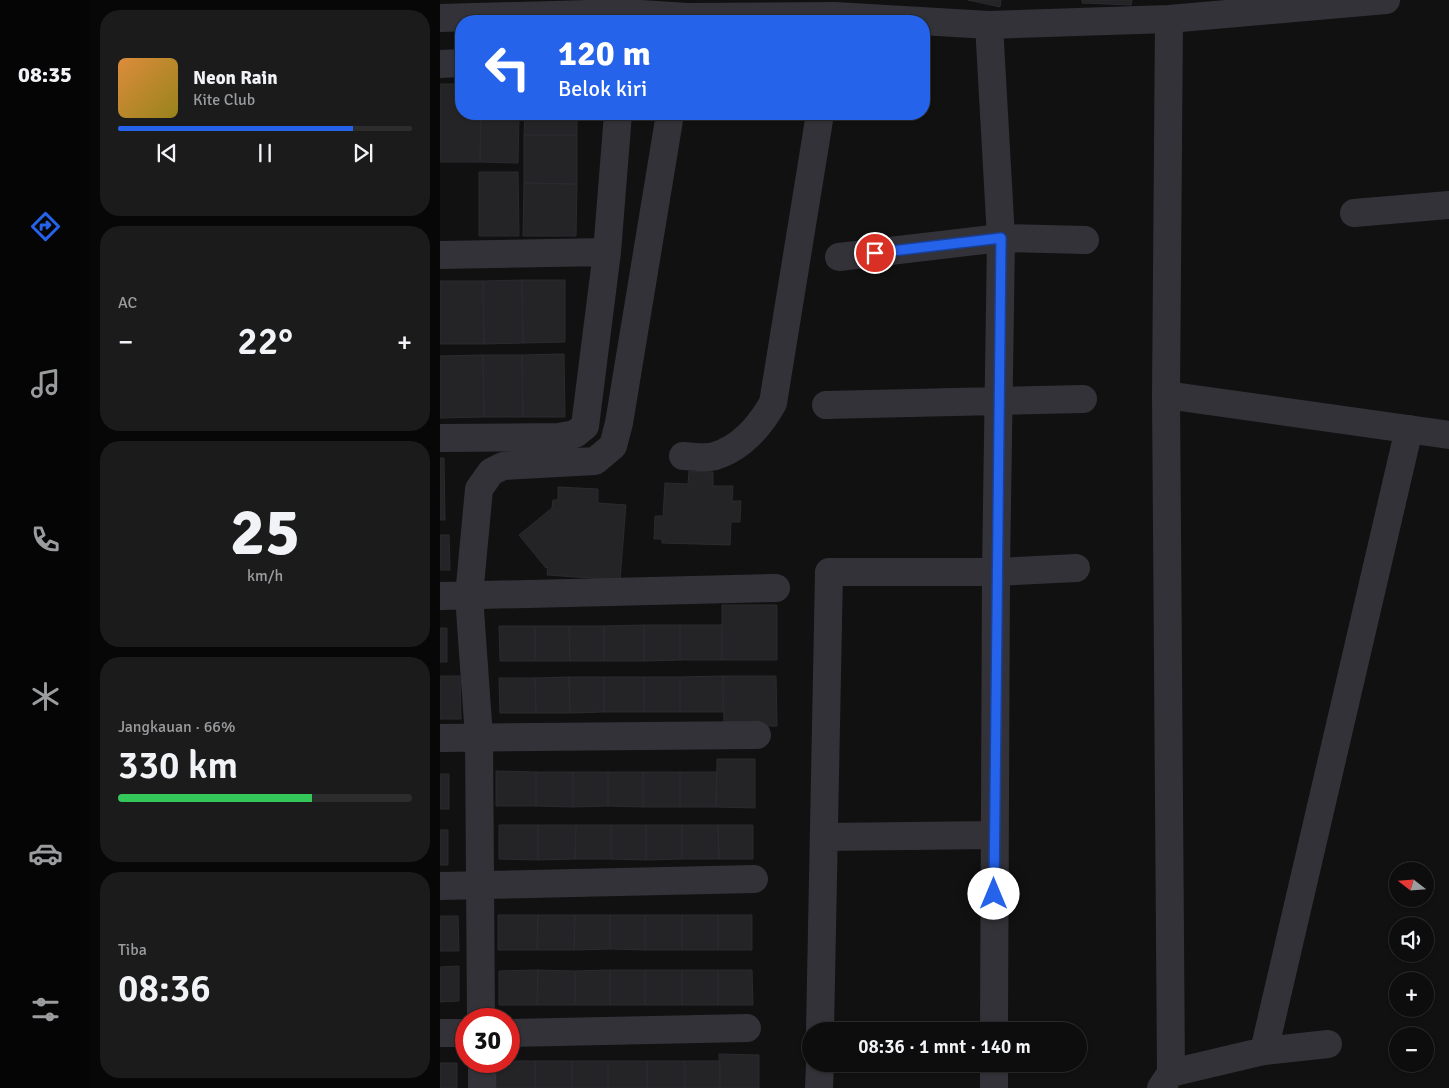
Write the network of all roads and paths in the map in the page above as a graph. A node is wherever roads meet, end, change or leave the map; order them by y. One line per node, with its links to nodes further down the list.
1 (1386, 0): 7 (street)
2 (532, 8): 3 (street); 4 (street)
3 (468, 15)
4 (605, 15)
5 (455, 16): 6 (street)
6 (440, 18)
7 (1169, 19): 9 (street); 22 (street)
8 (930, 23): 9 (street)
9 (988, 25): 17 (street)
10 (455, 63): 11 (street)
11 (440, 64)
12 (618, 120): 19 (street)
13 (669, 120): 34 (street)
14 (819, 120): 29 (street)
15 (1449, 205): 16 (street)
16 (1354, 214)
17 (1001, 238): 18 (street); 21 (street); 24 (street)
18 (1085, 240)
19 (607, 252): 20 (street); 28 (street)
20 (440, 255)
21 (839, 257)
22 (1166, 395): 26 (street); 55 (street)
23 (1083, 399): 24 (street)
24 (998, 402): 25 (street); 31 (street)
25 (826, 405)
26 (1409, 429): 27 (street); 51 (street)
27 (1449, 435)
28 (440, 438)
29 (683, 456)
30 (1076, 568): 31 (street)
31 (996, 572): 38 (street); 39 (street)
32 (776, 588): 34 (street)
33 (440, 596): 34 (street)
34 (468, 596): 36 (street)
35 (757, 735): 36 (street)
36 (479, 737): 37 (street); 42 (street)
37 (440, 738)
38 (994, 835): 39 (street); 45 (street)
39 (824, 837): 44 (street)
40 (754, 879): 42 (street)
41 (440, 886): 42 (street)
42 (480, 886): 43 (street)
43 (481, 1008)
44 (820, 1022)
45 (994, 1022)
46 (747, 1028): 48 (street)
47 (455, 1033): 49 (street)
48 (520, 1033)
49 (440, 1034)
50 (1328, 1044): 51 (street)
51 (1264, 1051): 55 (street)
52 (820, 1072): 57 (street)
53 (994, 1072): 58 (street)
54 (482, 1073): 56 (street)
55 (1166, 1080)
56 (482, 1088)
57 (819, 1088)
58 (994, 1088)

